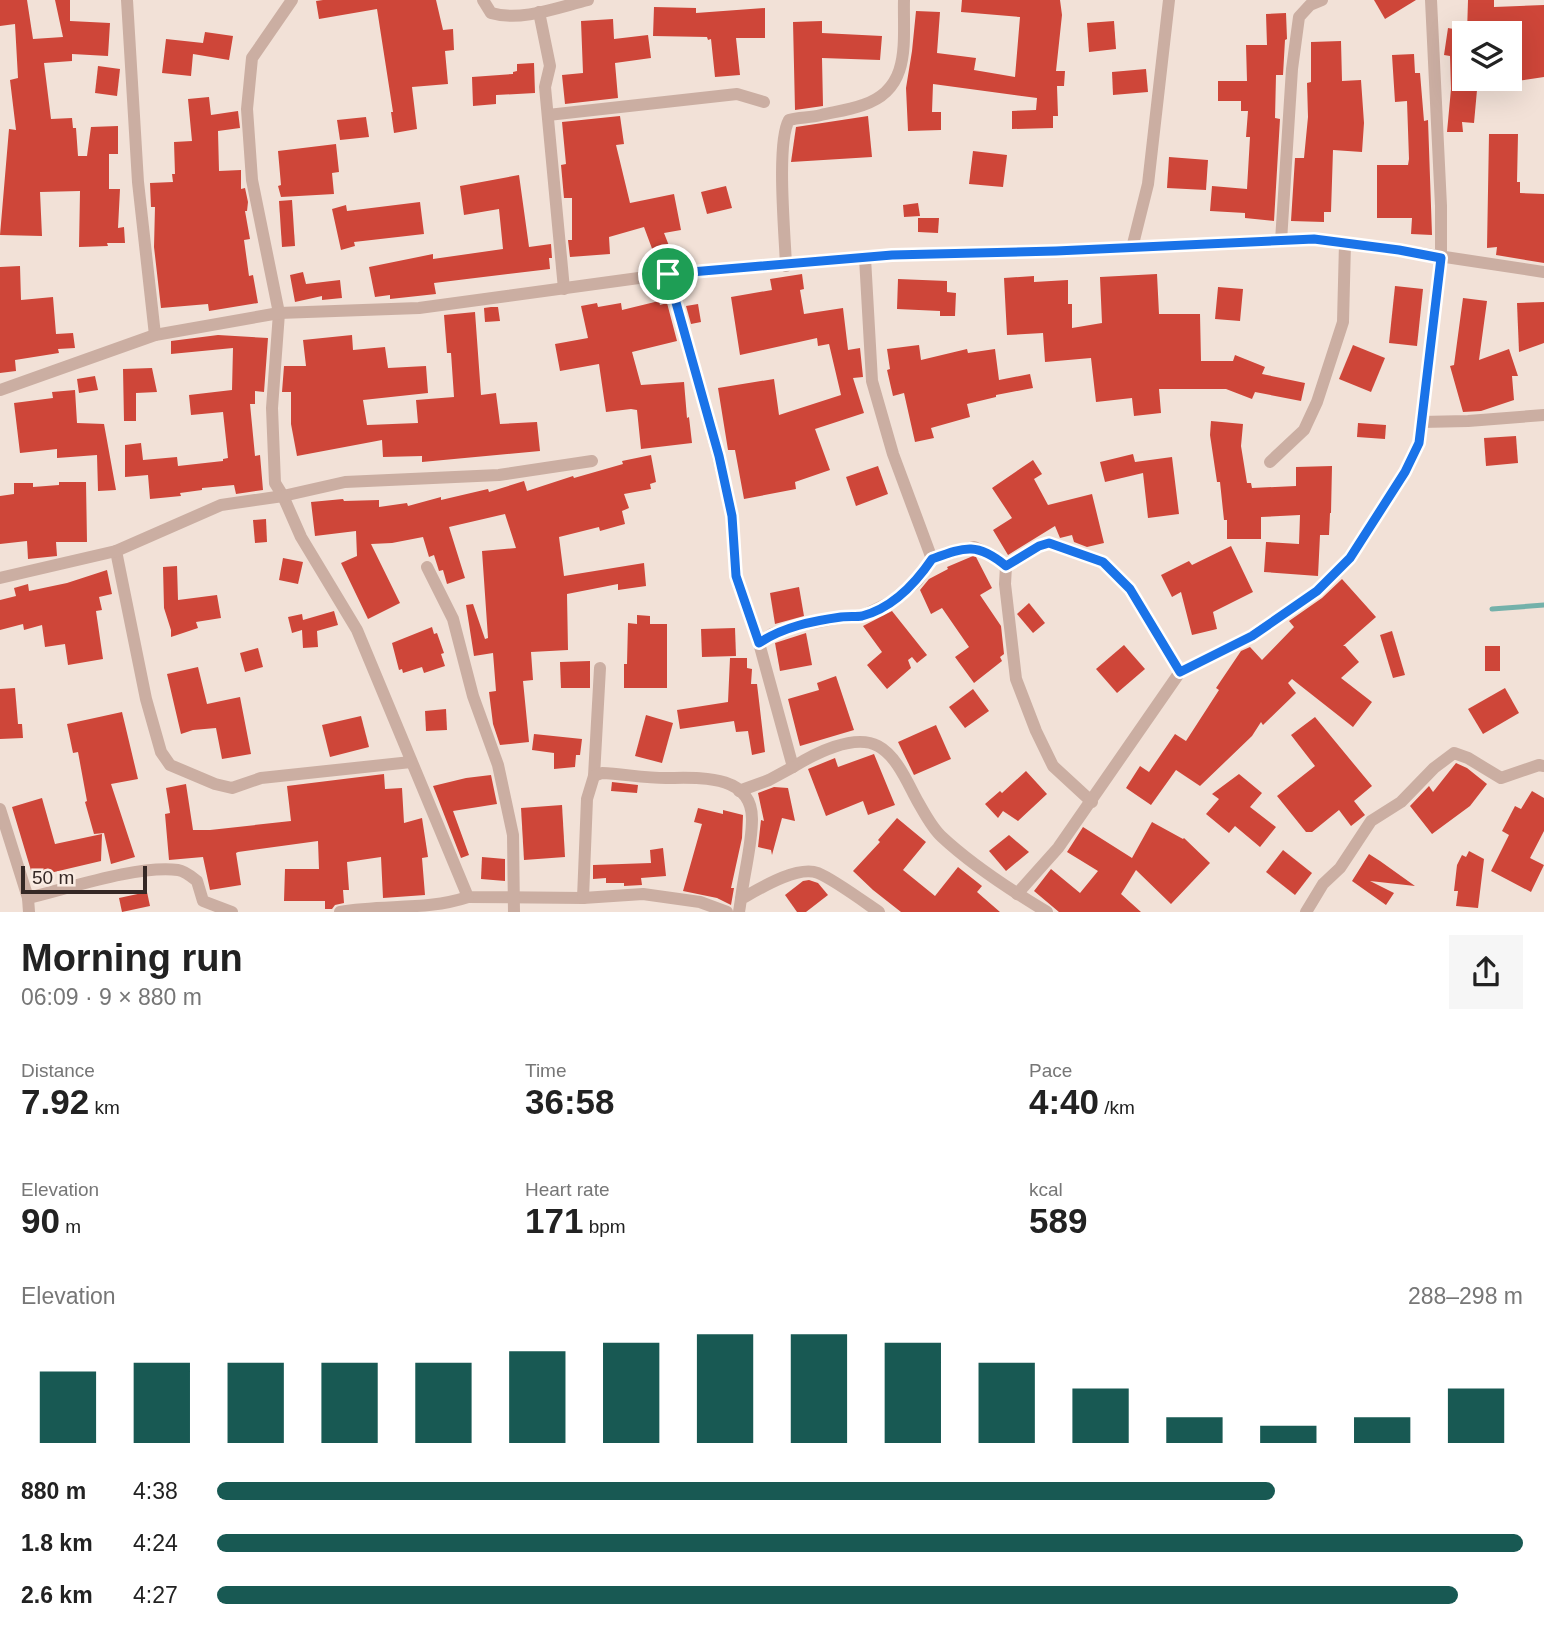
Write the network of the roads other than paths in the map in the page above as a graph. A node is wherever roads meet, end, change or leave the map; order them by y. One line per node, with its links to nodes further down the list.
1 (127, 0): 22 (street)
2 (292, 0): 21 (street)
3 (483, 0): 9 (street)
4 (588, 0): 9 (street)
5 (904, 0): 17 (street)
6 (1169, 0): 14 (street)
7 (1322, 0): 12 (street)
8 (1431, 0): 16 (street)
9 (539, 12): 11 (street)
10 (764, 102): 11 (street)
11 (548, 115): 20 (street)
12 (1281, 241): 13 (street); 14 (street)
13 (1345, 243): 16 (street); 27 (street)
14 (1132, 247): 15 (street)
15 (865, 258): 17 (street); 30 (street)
16 (1441, 258): 18 (street); 25 (street)
17 (786, 265): 19 (street)
18 (1543, 272)
19 (668, 274): 20 (street); 34 (street)
20 (564, 289): 21 (street)
21 (279, 313): 22 (street); 28 (street)
22 (155, 335): 23 (street)
23 (0, 390)
24 (1544, 415): 25 (street)
25 (1421, 422): 36 (street)
26 (592, 461): 28 (street)
27 (1270, 462)
28 (283, 496): 29 (street); 37 (street)
29 (116, 551): 33 (street); 37 (street)
30 (932, 559): 31 (street); 34 (street)
31 (1006, 566): 36 (street); 42 (street)
32 (427, 567): 47 (street)
33 (0, 578)
34 (759, 643): 39 (street)
35 (600, 668): 40 (street)
36 (1180, 672): 42 (street)
37 (411, 762): 45 (street)
38 (1544, 766): 57 (street)
39 (793, 767): 41 (street); 44 (street)
40 (594, 776): 41 (street); 48 (street)
41 (739, 791): 49 (street)
42 (1092, 802): 44 (street)
43 (0, 809): 46 (street)
44 (1017, 894): 56 (street)
45 (468, 897): 47 (street); 52 (street)
46 (28, 898): 50 (street); 51 (street)
47 (514, 898): 48 (street); 53 (street)
48 (583, 898): 54 (street)
49 (740, 905): 55 (street)
50 (29, 912)
51 (232, 912)
52 (340, 912)
53 (514, 912)
54 (727, 912)
55 (879, 912)
56 (1047, 912)
57 (1306, 912)

